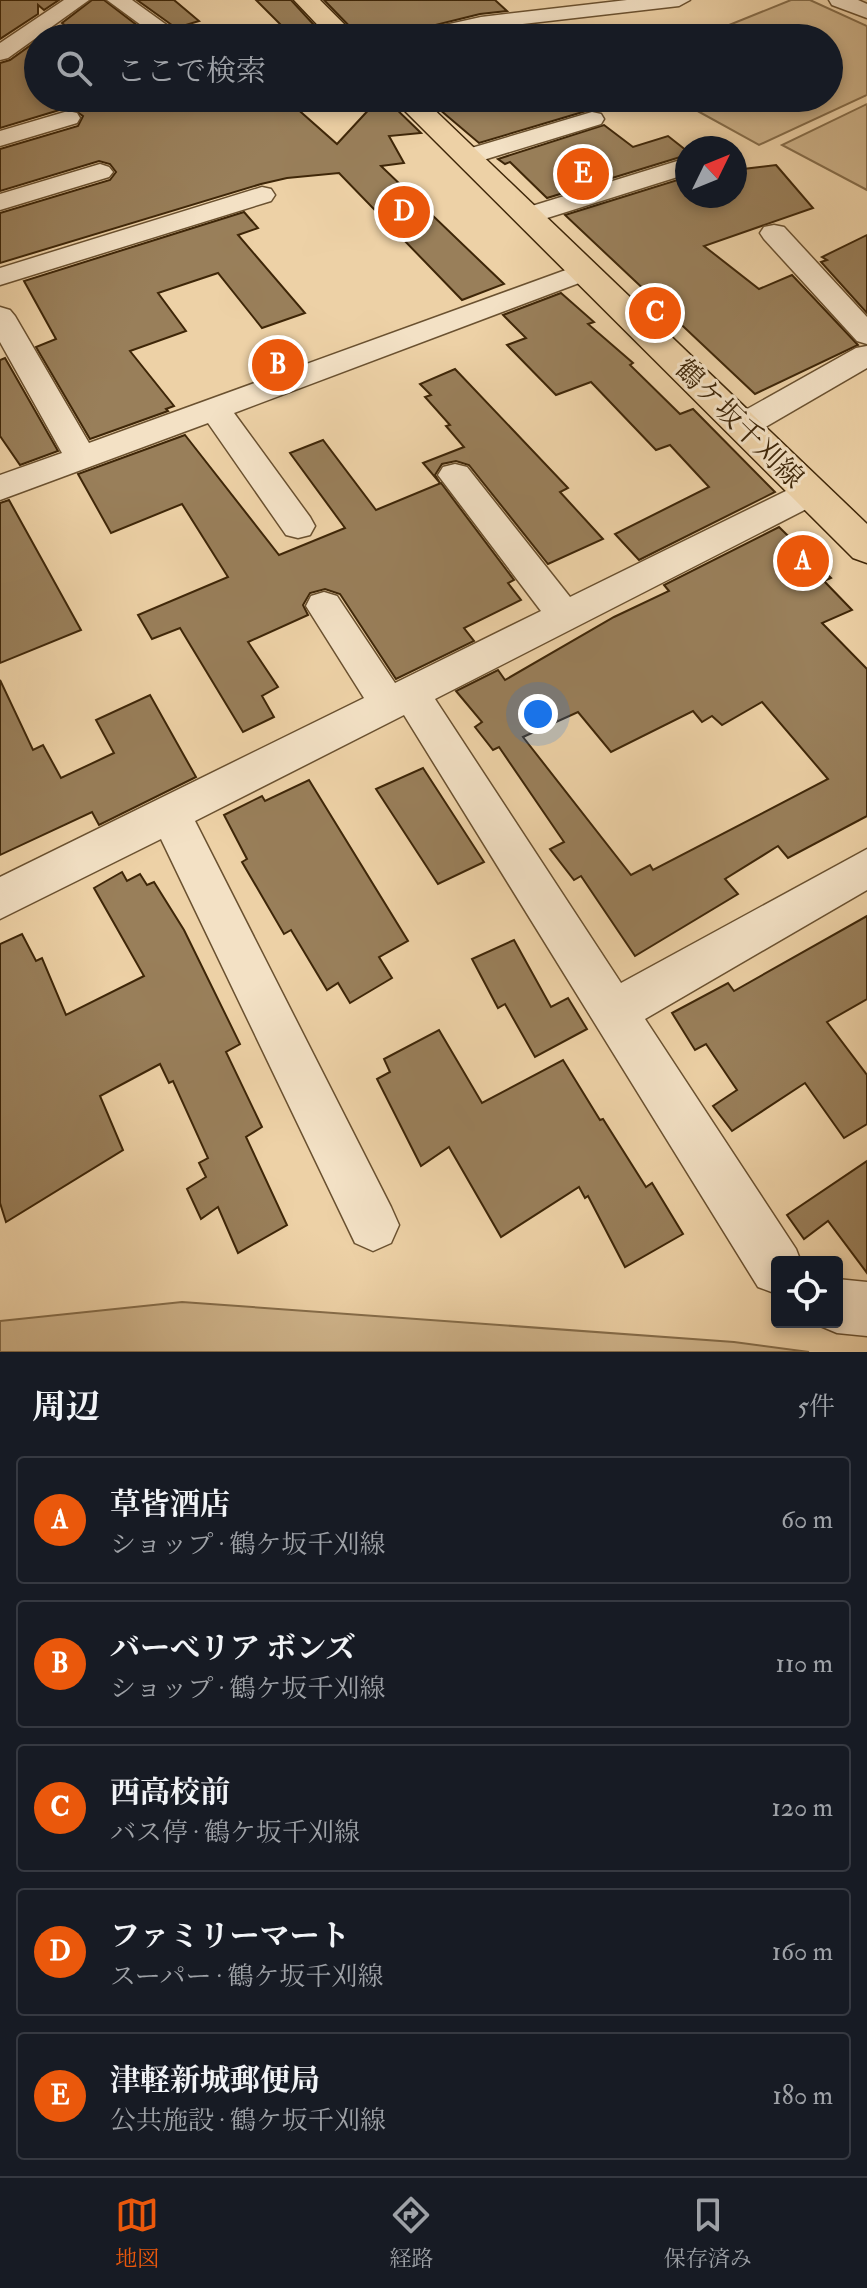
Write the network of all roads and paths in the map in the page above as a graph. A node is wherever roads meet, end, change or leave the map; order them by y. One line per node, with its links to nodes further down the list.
1 (78, 0): 7 (street)
2 (118, 0): 8 (street)
3 (306, 0): 9 (main road)
4 (679, 0): 10 (street)
5 (840, 0): 6 (street)
6 (867, 12)
7 (43, 24)
8 (154, 24)
9 (331, 24)
10 (474, 24)
11 (24, 37): 12 (street)
12 (0, 53)
13 (420, 112): 17 (main road, 鶴ケ坂千刈線)
14 (68, 118): 16 (street)
15 (592, 119): 17 (street)
16 (0, 139)
17 (467, 157): 22 (main road, 鶴ケ坂千刈線)
18 (675, 170): 22 (street)
19 (100, 172): 21 (street)
20 (262, 195): 25 (street)
21 (0, 202)
22 (528, 216): 24 (main road, 鶴ケ坂千刈線)
23 (774, 233): 27 (street)
24 (585, 271): 29 (street); 30 (main road, 鶴ケ坂千刈線)
25 (0, 277)
26 (0, 316): 31 (street)
27 (867, 335)
28 (867, 355): 30 (street)
29 (214, 408): 31 (street); 35 (street)
30 (744, 425): 34 (main road, 鶴ケ坂千刈線)
31 (81, 457): 33 (street)
32 (455, 475): 38 (street)
33 (0, 488)
34 (810, 493): 36 (main road, 鶴ケ坂千刈線); 38 (street)
35 (298, 526)
36 (867, 548)
37 (324, 606): 39 (street)
38 (564, 615): 39 (street)
39 (400, 698): 40 (street); 43 (street)
40 (169, 812): 42 (street); 44 (street)
41 (867, 868): 43 (street)
42 (0, 899)
43 (614, 1012): 45 (street)
44 (373, 1225)
45 (771, 1259)
46 (843, 1307): 47 (street)
47 (867, 1309)

